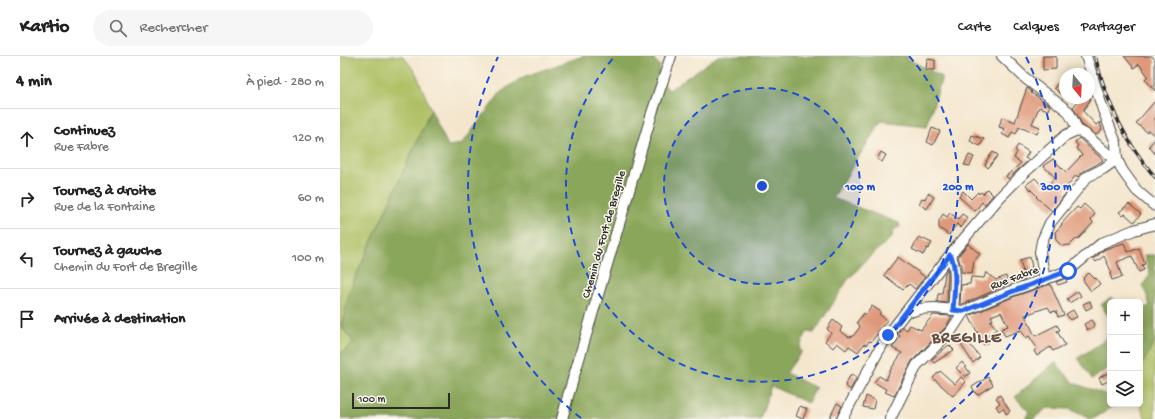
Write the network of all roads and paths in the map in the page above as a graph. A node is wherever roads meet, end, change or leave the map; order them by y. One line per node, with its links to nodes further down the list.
1 (671, 56): 13 (street, Chemin du Fort de Bregille)
2 (1002, 56): 4 (street)
3 (1086, 56): 5 (street)
4 (1077, 130): 5 (street); 8 (street)
5 (1117, 159): 6 (street); 9 (street)
6 (1155, 206)
7 (1155, 224): 9 (street, Rue Fabre)
8 (950, 255): 10 (street); 14 (street)
9 (1044, 280): 12 (street, Rue Fabre)
10 (953, 310): 11 (street, Rue Fabre); 12 (street, Rue Fabre)
11 (913, 311)
12 (964, 311): 15 (street)
13 (562, 419)
14 (842, 419)
15 (890, 419)

